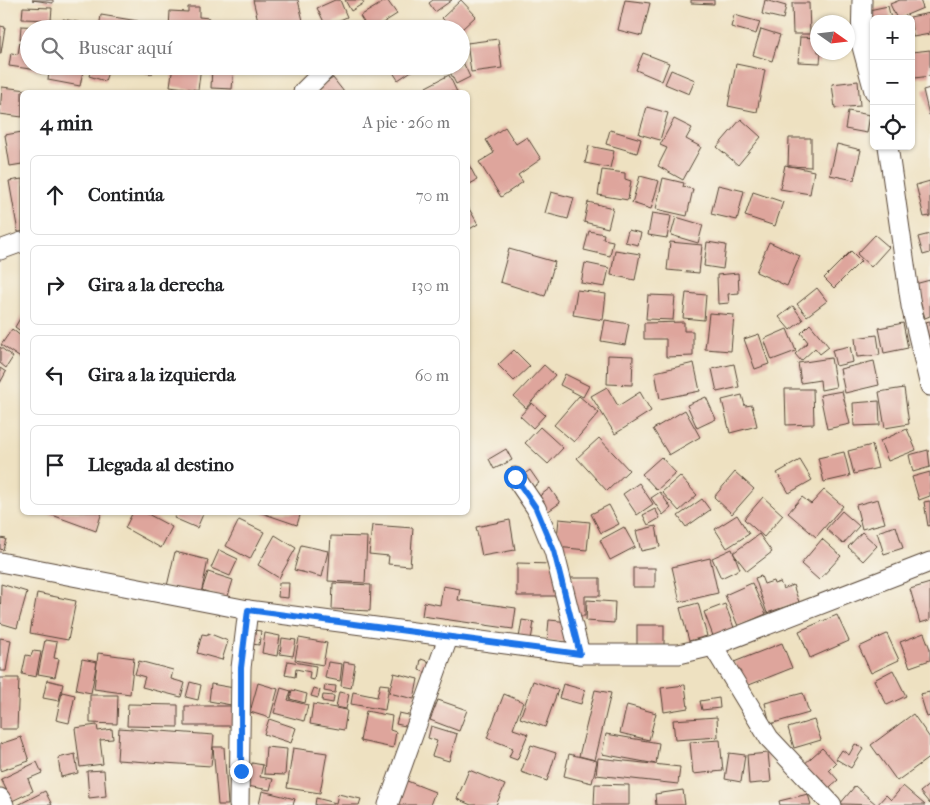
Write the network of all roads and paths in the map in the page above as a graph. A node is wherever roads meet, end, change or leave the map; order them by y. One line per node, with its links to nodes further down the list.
1 (862, 0): 3 (street)
2 (320, 75): 4 (street)
3 (870, 75)
4 (305, 90)
5 (889, 150): 8 (street)
6 (20, 243): 7 (street)
7 (0, 250)
8 (930, 386)
9 (515, 477): 15 (street)
10 (0, 562): 12 (street)
11 (930, 562): 14 (street)
12 (248, 610): 13 (street); 18 (street)
13 (448, 638): 15 (street); 19 (street)
14 (713, 646): 15 (street); 20 (street)
15 (580, 654)
16 (0, 798): 17 (street)
17 (4, 805)
18 (239, 805)
19 (388, 805)
20 (832, 805)

